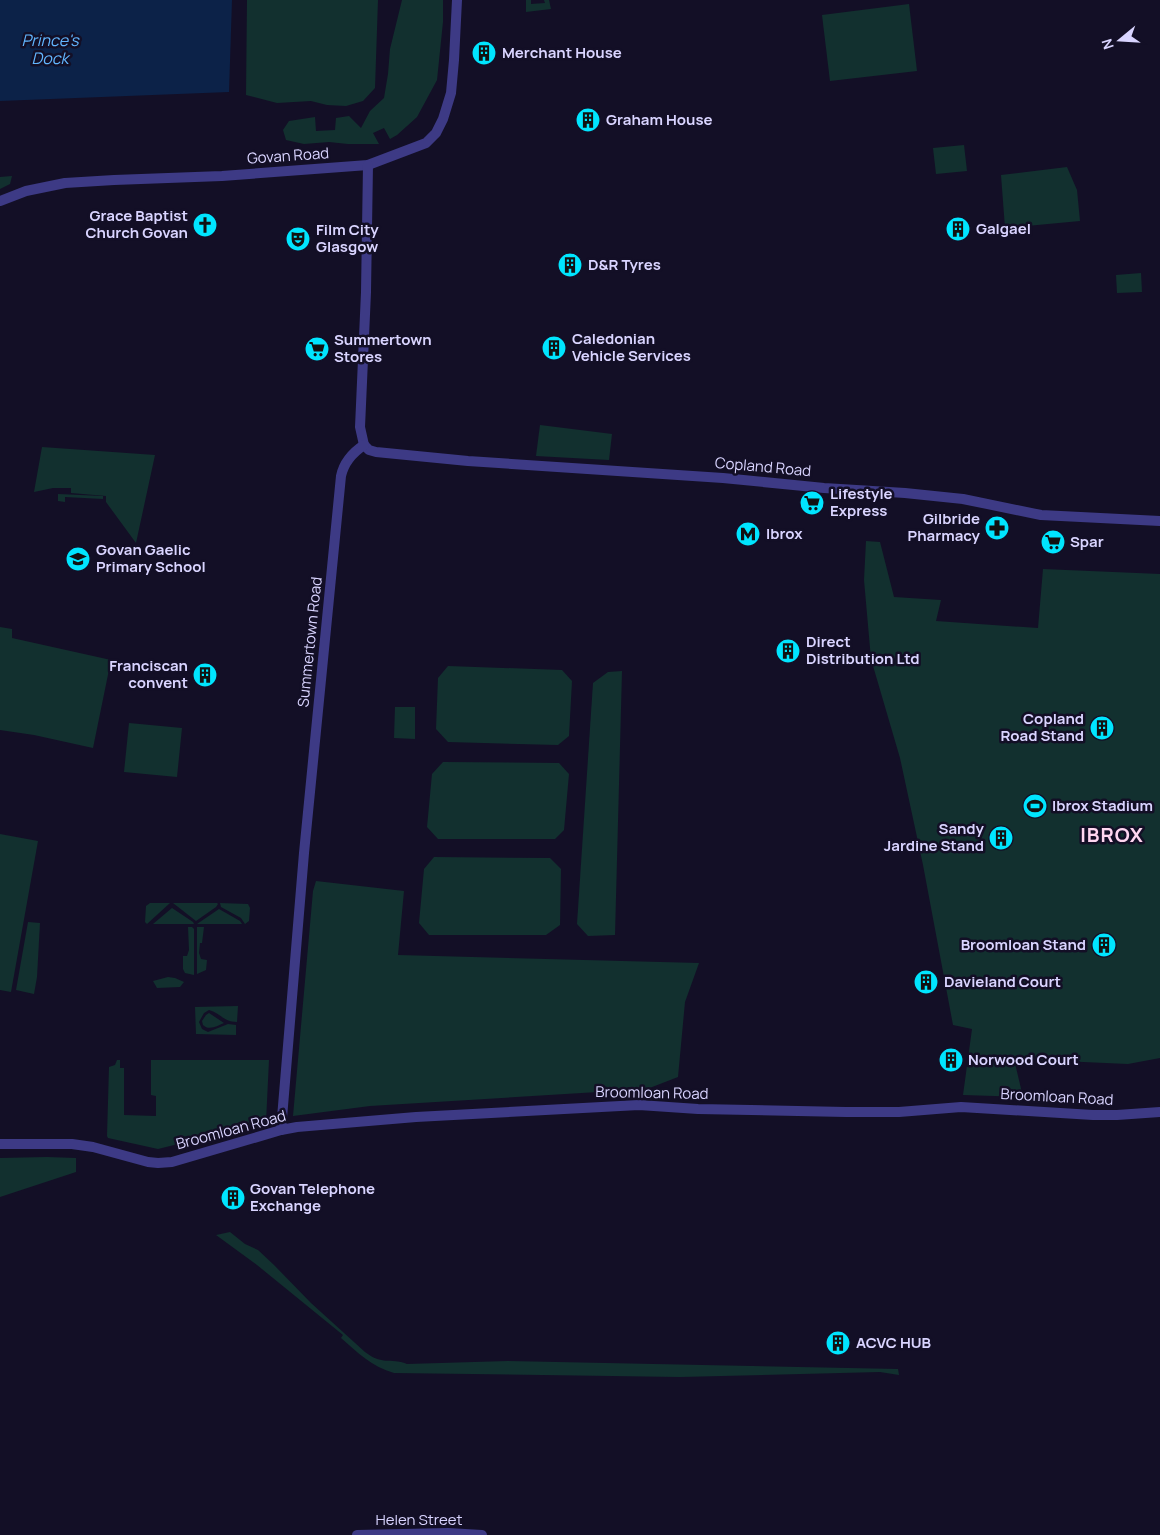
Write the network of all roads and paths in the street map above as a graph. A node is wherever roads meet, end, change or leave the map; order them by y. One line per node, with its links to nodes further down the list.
1 (457, 0): 2 (street, Govan Road)
2 (368, 165): 3 (street, Govan Road); 4 (street)
3 (0, 201)
4 (364, 445): 5 (street, Copland Road); 7 (street, Summertown Road)
5 (1160, 521)
6 (1160, 1112): 7 (street, Broomloan Road)
7 (281, 1130): 8 (street, Broomloan Road)
8 (0, 1144)
9 (356, 1535): 10 (street, Helen Street)
10 (482, 1535)

